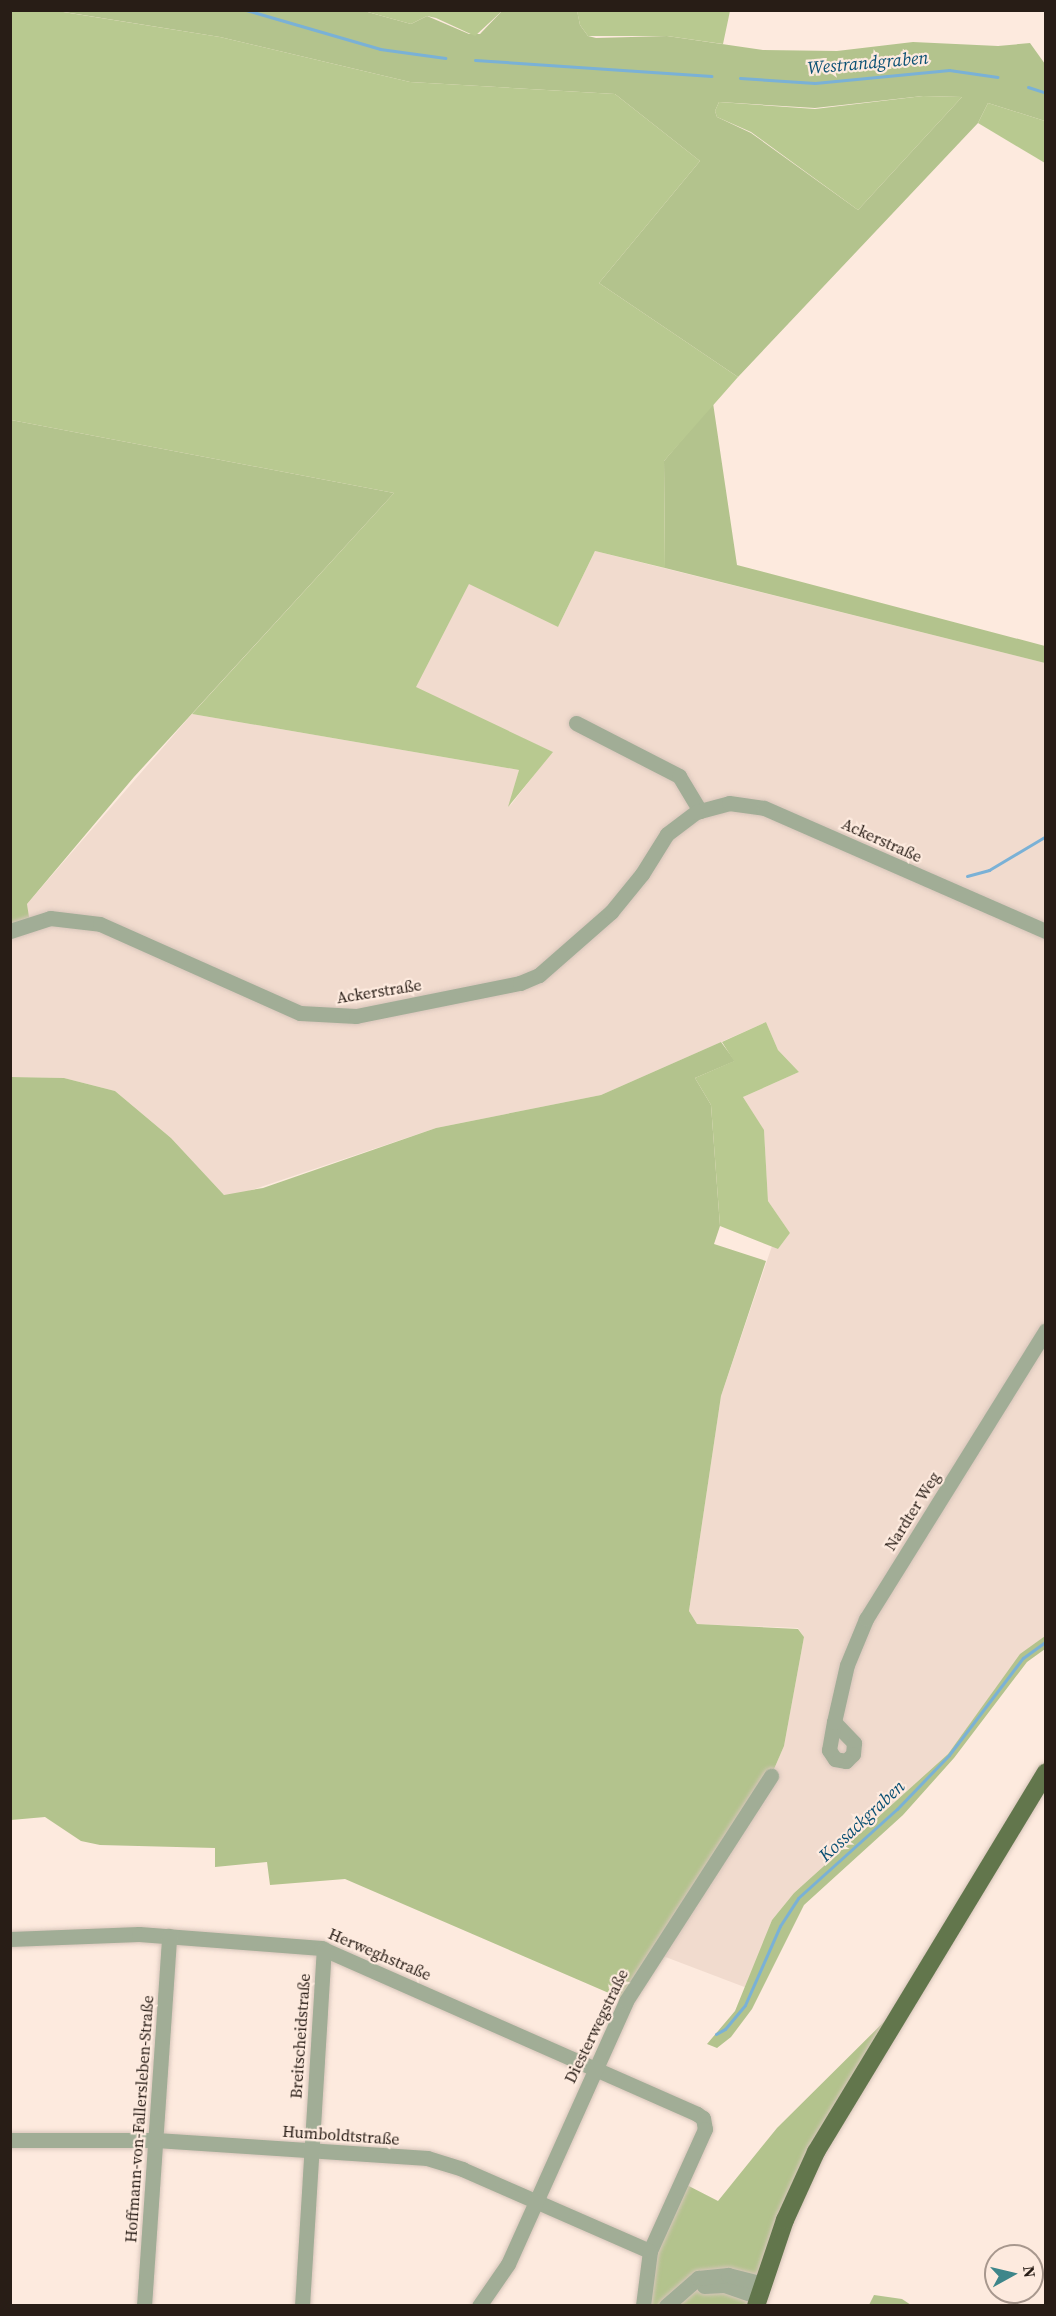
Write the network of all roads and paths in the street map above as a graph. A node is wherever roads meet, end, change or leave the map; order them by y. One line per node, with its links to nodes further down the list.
1 (576, 723): 2 (street)
2 (700, 811): 3 (street, Ackerstraße); 4 (street, Ackerstraße)
3 (10, 931)
4 (1046, 931)
5 (1046, 1330): 6 (street, Nardter Weg)
6 (834, 1722)
7 (1046, 1772): 18 (main road)
8 (771, 1776): 12 (street, Diesterwegstraße)
9 (169, 1936): 10 (street, Herweghstraße); 11 (street, Herweghstraße); 14 (street, Hoffmann-von-Fallersleben-Straße)
10 (10, 1939)
11 (324, 1948): 12 (street, Herweghstraße); 15 (street, Breitscheidstraße)
12 (594, 2068): 16 (street, Diesterwegstraße); 17 (street, Herweghstraße)
13 (10, 2140): 14 (street, Humboldtstraße)
14 (156, 2140): 15 (street, Humboldtstraße); 20 (street, Hoffmann-von-Fallersleben-Straße)
15 (310, 2151): 16 (street, Humboldtstraße); 21 (street, Breitscheidstraße)
16 (536, 2202): 17 (street, Humboldtstraße); 22 (street, Diesterwegstraße)
17 (650, 2251): 23 (street)
18 (759, 2296): 19 (street)
19 (671, 2300)
20 (144, 2306)
21 (302, 2306)
22 (479, 2306)
23 (643, 2306)

